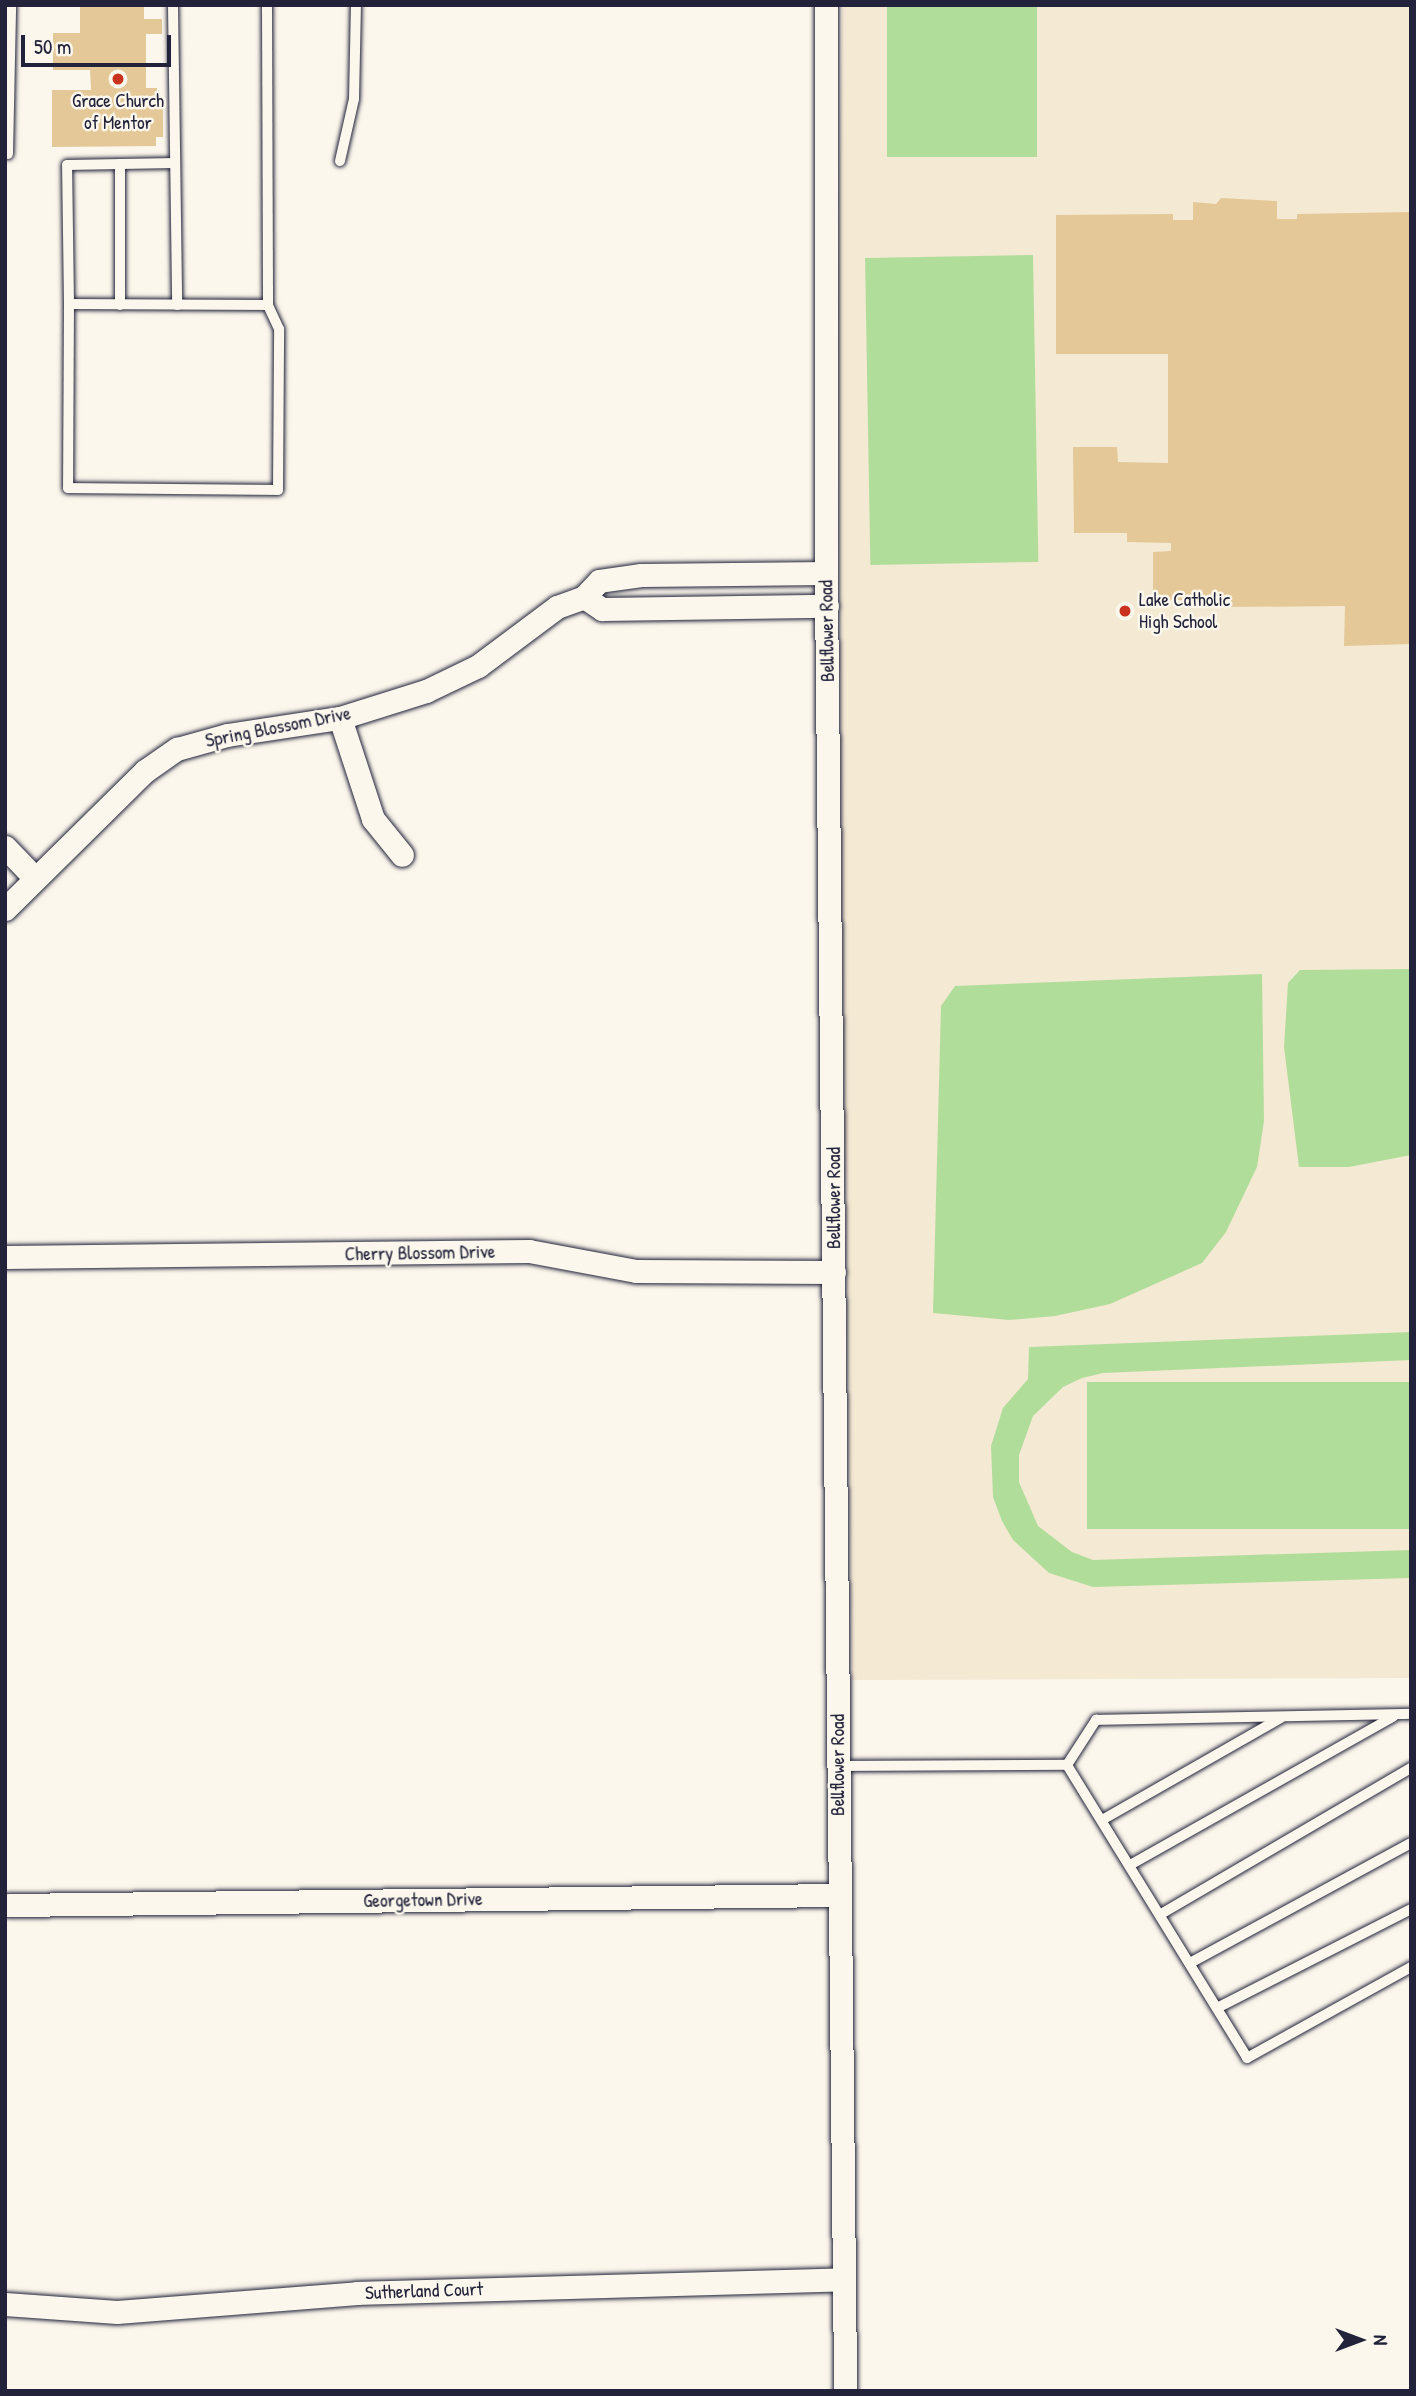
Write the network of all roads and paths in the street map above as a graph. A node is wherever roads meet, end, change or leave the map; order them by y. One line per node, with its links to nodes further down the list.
1 (11, 5): 6 (lane)
2 (173, 5): 8 (lane)
3 (267, 5): 13 (lane)
4 (356, 5): 7 (lane)
5 (826, 5): 14 (street, Bellflower Road)
6 (8, 154)
7 (340, 161)
8 (175, 163): 9 (lane); 12 (lane)
9 (120, 164): 10 (lane); 11 (lane)
10 (69, 304): 11 (lane); 13 (lane)
11 (120, 305): 12 (lane)
12 (177, 305): 13 (lane)
13 (268, 305)
14 (827, 573): 15 (street, Spring Blossom Drive); 16 (street, Bellflower Road)
15 (584, 597): 16 (street); 17 (street, Spring Blossom Drive)
16 (827, 606): 23 (street, Bellflower Road)
17 (340, 718): 19 (street); 20 (street, Spring Blossom Drive)
18 (5, 847): 20 (street)
19 (402, 855)
20 (34, 877): 21 (street, Spring Blossom Drive)
21 (5, 909)
22 (5, 1257): 23 (street, Cherry Blossom Drive)
23 (834, 1272): 28 (street, Bellflower Road)
24 (1411, 1714): 25 (lane)
25 (1397, 1715): 26 (lane); 32 (lane)
26 (1284, 1717): 27 (lane); 30 (lane)
27 (1067, 1765): 28 (lane); 30 (lane)
28 (838, 1766): 33 (street, Bellflower Road)
29 (1411, 1768): 36 (lane)
30 (1102, 1820): 32 (lane)
31 (1411, 1843): 37 (lane)
32 (1130, 1865): 36 (lane)
33 (837, 1895): 34 (street, Georgetown Drive); 40 (street, Bellflower Road)
34 (7, 1901)
35 (1411, 1909): 39 (lane)
36 (1161, 1913): 37 (lane)
37 (1191, 1963): 39 (lane)
38 (1411, 1967): 39 (lane)
39 (1217, 2008)
40 (844, 2278): 41 (street, Sutherland Court); 42 (street, Bellflower Road)
41 (5, 2304)
42 (845, 2391)

